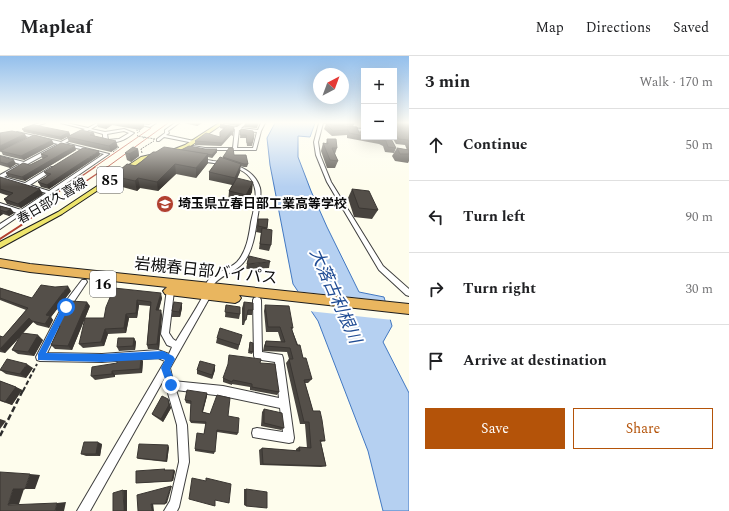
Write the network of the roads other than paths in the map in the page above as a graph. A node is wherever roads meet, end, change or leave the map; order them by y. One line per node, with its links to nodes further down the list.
1 (60, 144): 16 (street)
2 (67, 144): 7 (street)
3 (235, 144): 8 (street)
4 (256, 144): 8 (street)
5 (316, 144): 30 (street)
6 (195, 145): 8 (street); 11 (main road, 春日部久喜線 / 85); 12 (street)
7 (84, 148): 10 (street); 20 (street)
8 (235, 149)
9 (7, 151): 13 (street)
10 (77, 152)
11 (164, 153): 14 (street); 24 (main road, 春日部久喜線 / 85)
12 (192, 153)
13 (0, 156): 16 (street)
14 (175, 156)
15 (194, 159): 29 (street)
16 (25, 164): 18 (street)
17 (58, 164): 19 (street)
18 (0, 177): 19 (street)
19 (26, 184): 20 (street)
20 (50, 192): 22 (street)
21 (0, 205): 22 (street)
22 (20, 212): 23 (street)
23 (0, 227)
24 (0, 245)
25 (0, 263): 29 (highway, 岩槻春日部バイパス / 16)
26 (0, 271): 27 (highway, 岩槻春日部バイパス / 16)
27 (84, 282): 28 (highway, 岩槻春日部バイパス / 16); 35 (street)
28 (170, 291): 29 (highway, 岩槻春日部バイパス / 16); 34 (street)
29 (208, 291): 31 (highway, 岩槻春日部バイパス / 16); 32 (highway, 岩槻春日部バイパス / 16); 34 (street)
30 (409, 293)
31 (257, 300): 32 (highway, 岩槻春日部バイパス / 16); 37 (street)
32 (295, 301): 33 (highway, 岩槻春日部バイパス / 16)
33 (403, 312)
34 (178, 346): 35 (street)
35 (168, 364): 36 (street); 39 (street)
36 (171, 385): 37 (street); 40 (street)
37 (284, 404): 38 (street)
38 (257, 433)
39 (83, 511)
40 (170, 511)

